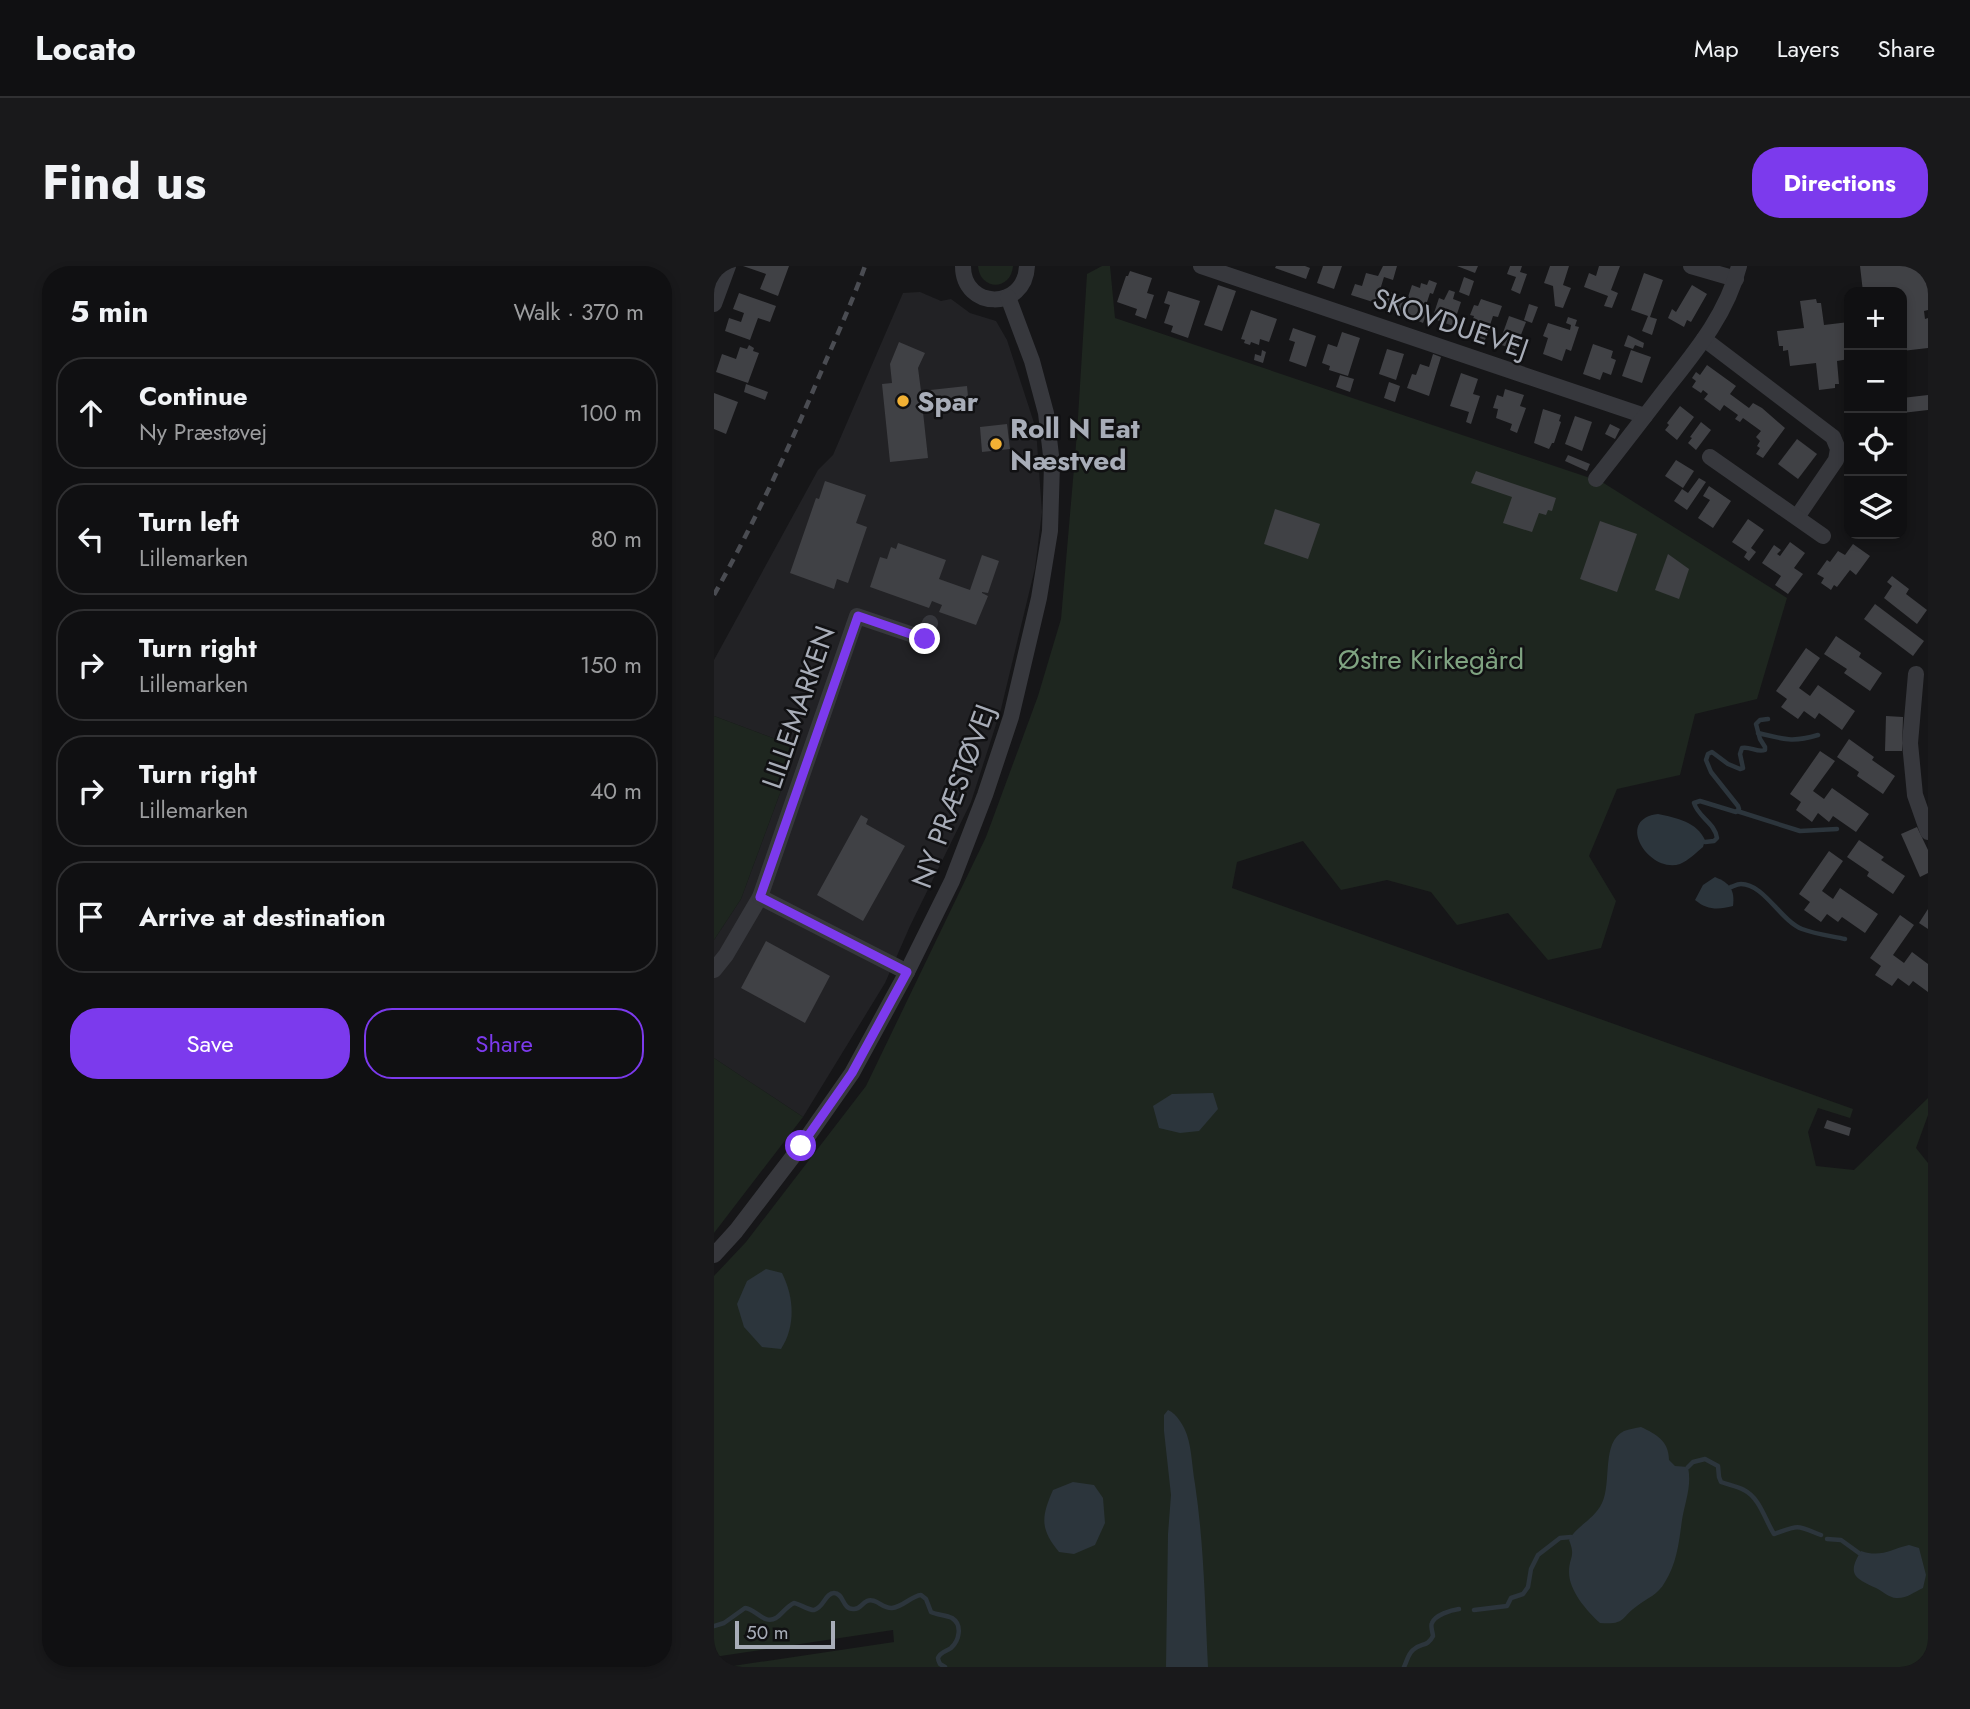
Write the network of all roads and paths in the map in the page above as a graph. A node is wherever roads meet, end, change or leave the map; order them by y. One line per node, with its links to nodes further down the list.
1 (728, 266): 8 (street)
2 (963, 266): 7 (street)
3 (1027, 266): 7 (street)
4 (1201, 266): 10 (street, SKOVDUEVEJ)
5 (1691, 266): 6 (street)
6 (1737, 272): 9 (street)
7 (1008, 297): 20 (street, NY PRÆSTØVEJ)
8 (714, 304)
9 (1704, 339): 10 (street); 13 (street)
10 (1645, 416): 12 (street)
11 (1710, 457): 13 (street)
12 (1596, 480)
13 (1797, 517): 14 (street)
14 (1823, 536)
15 (930, 623): 18 (street, LILLEMARKEN)
16 (1916, 674): 17 (street)
17 (1928, 832)
18 (760, 897): 19 (street, LILLEMARKEN); 20 (street)
19 (714, 970)
20 (907, 972): 21 (street, NY PRÆSTØVEJ)
21 (714, 1255)

